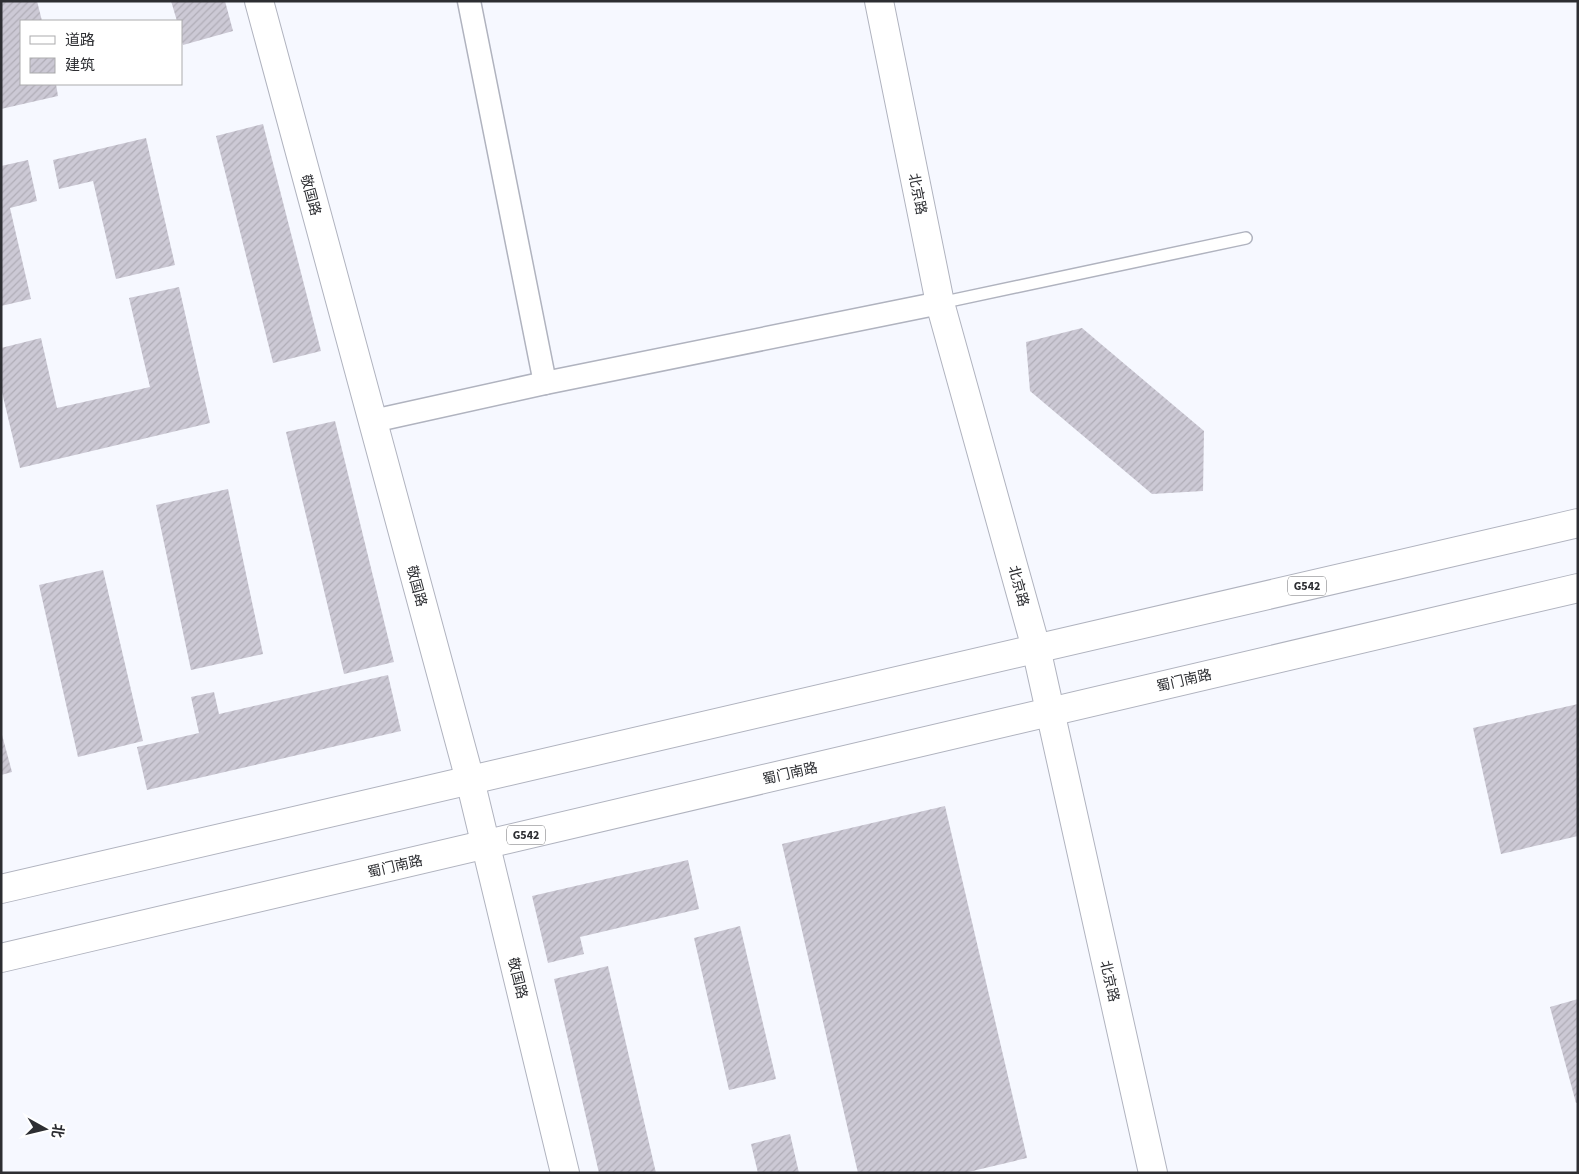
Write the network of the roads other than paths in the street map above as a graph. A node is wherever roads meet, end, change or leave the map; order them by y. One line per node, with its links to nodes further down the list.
1 (259, 1): 7 (main road, 敬国路)
2 (469, 1): 6 (street)
3 (879, 1): 5 (main road, 北京路)
4 (1246, 238): 5 (lane)
5 (940, 303): 6 (street); 10 (main road, 北京路)
6 (545, 383): 7 (street)
7 (373, 421): 12 (main road, 敬国路)
8 (1578, 523): 10 (main road, G542)
9 (1578, 588): 11 (main road, 蜀门南路 / G542)
10 (1036, 648): 11 (main road, 北京路); 12 (main road, G542)
11 (1050, 712): 13 (main road, 蜀门南路 / G542); 17 (main road, 北京路)
12 (470, 780): 13 (main road, 敬国路); 14 (main road, G542)
13 (486, 844): 15 (main road, 蜀门南路 / G542); 16 (main road, 敬国路)
14 (1, 889)
15 (1, 958)
16 (565, 1173)
17 (1153, 1173)

